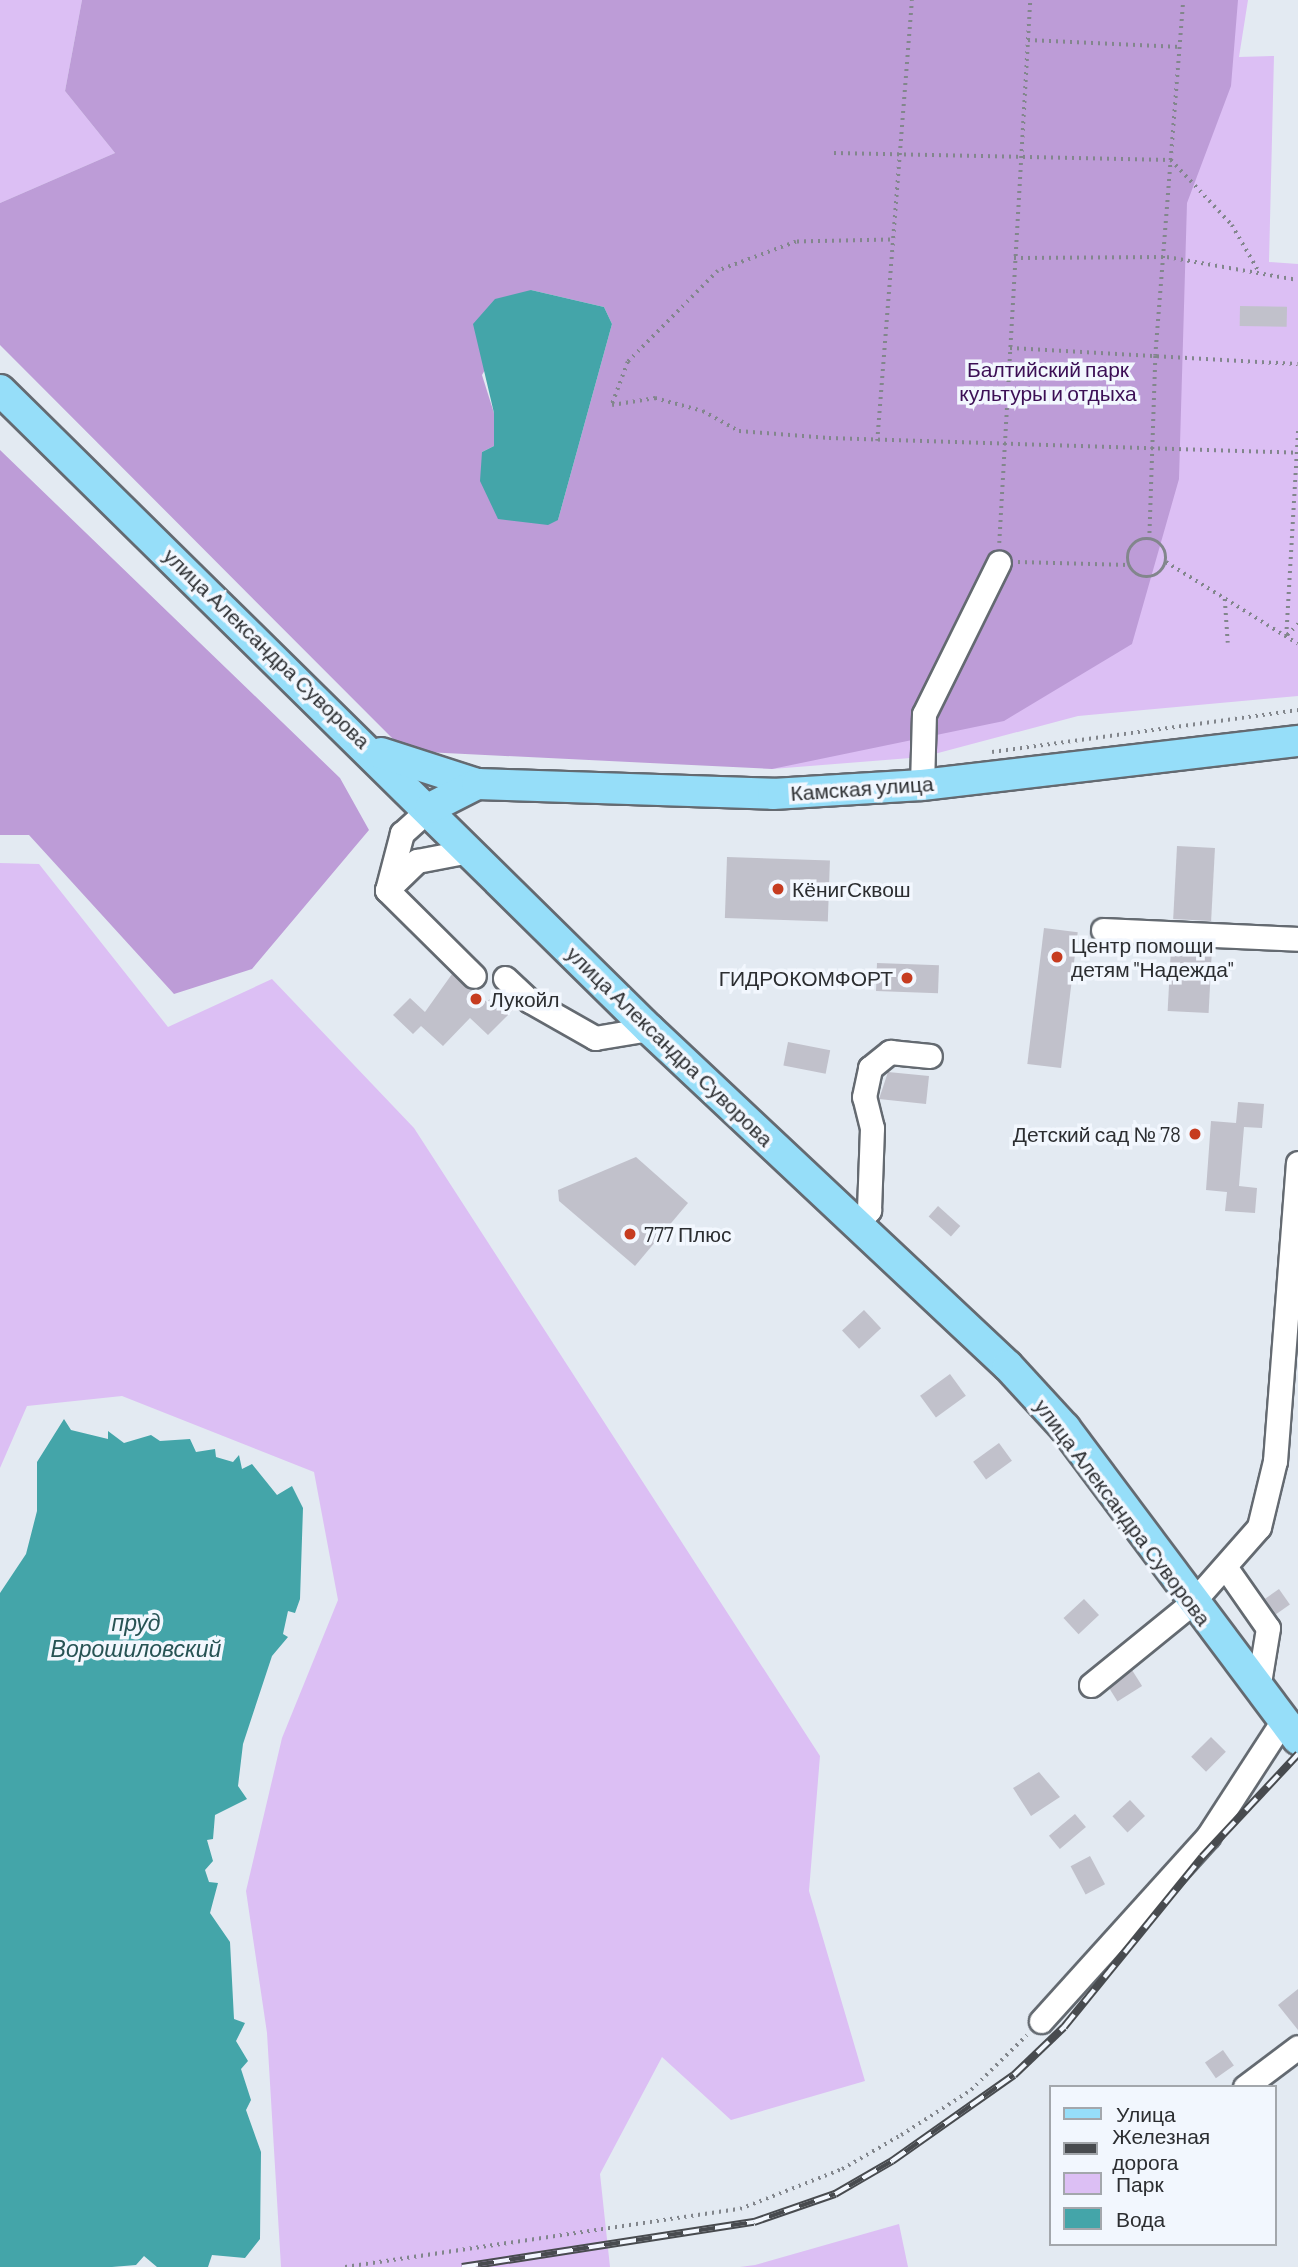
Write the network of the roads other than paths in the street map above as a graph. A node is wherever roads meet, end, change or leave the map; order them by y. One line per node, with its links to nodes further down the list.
1 (0, 390): 4 (main road, улица Александра Суворова)
2 (999, 562): 6 (street)
3 (1298, 741): 6 (main road, Камская улица)
4 (369, 748): 5 (main road); 7 (main road, улица Александра Суворова)
5 (477, 784): 6 (main road, Камская улица); 7 (main road, Камская улица)
6 (922, 785)
7 (430, 808): 8 (main road, улица Александра Суворова); 9 (street)
8 (469, 851): 9 (street); 14 (main road, улица Александра Суворова)
9 (387, 890): 12 (street)
10 (1103, 930): 11 (street)
11 (1298, 939)
12 (474, 976)
13 (505, 978): 14 (street)
14 (649, 1029): 17 (main road, улица Александра Суворова)
15 (930, 1056): 17 (street)
16 (1298, 1164): 18 (street)
17 (857, 1223): 21 (main road, улица Александра Суворова)
18 (1294, 1261): 19 (street)
19 (1290, 1378): 20 (street)
20 (1226, 1568): 21 (street); 23 (street)
21 (1192, 1603): 22 (street); 23 (main road, улица Александра Суворова)
22 (1091, 1685)
23 (1258, 1689): 24 (main road, улица Александра Суворова)
24 (1290, 1730): 25 (street)
25 (1041, 2021)
26 (1298, 2047): 27 (street)
27 (1248, 2085)

